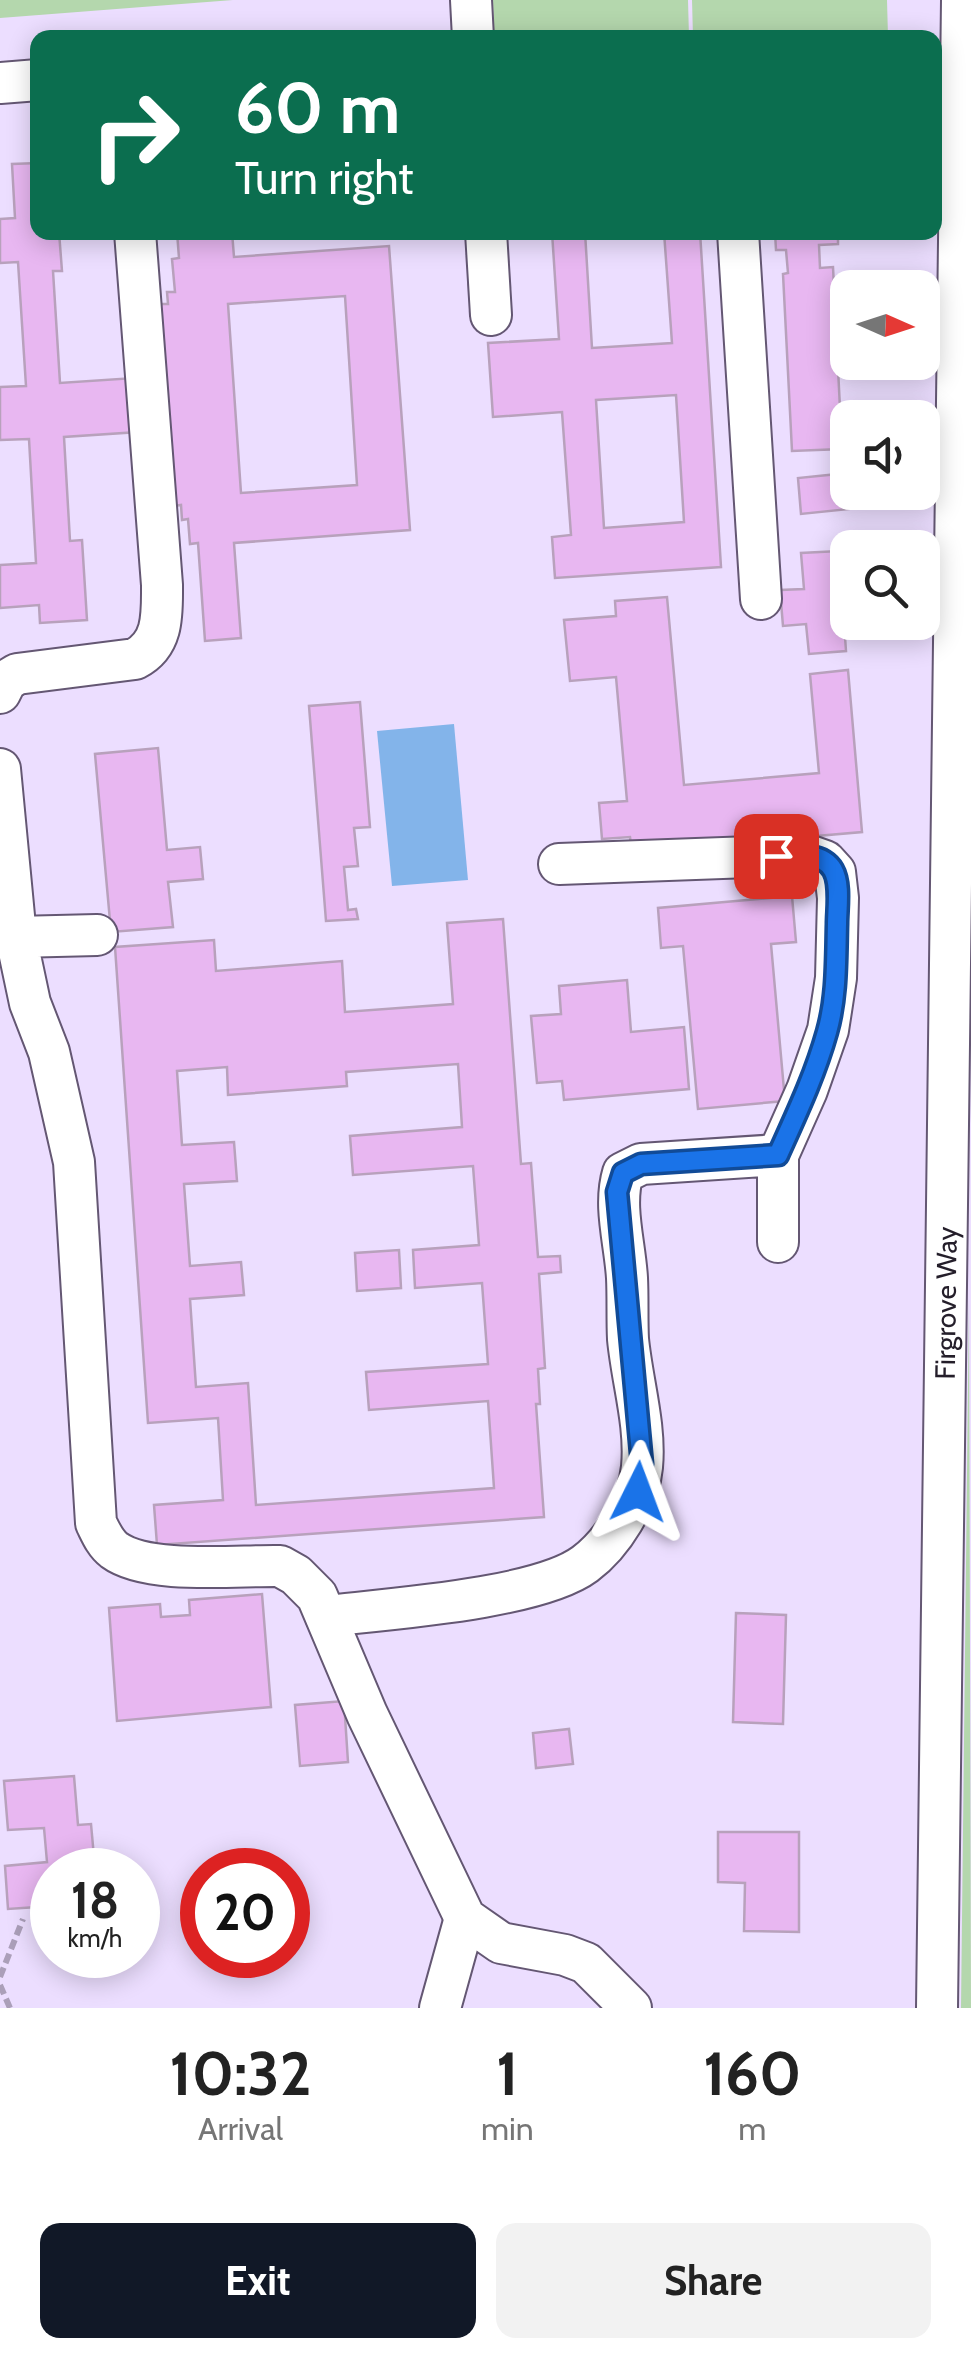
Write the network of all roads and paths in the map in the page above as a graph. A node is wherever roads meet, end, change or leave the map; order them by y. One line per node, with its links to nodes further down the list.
1 (470, 0): 3 (street)
2 (962, 0): 26 (street, Firgrove Way)
3 (472, 30)
4 (30, 81): 5 (street)
5 (0, 83)
6 (136, 240): 11 (street)
7 (486, 240): 9 (street)
8 (739, 240): 10 (street)
9 (491, 315)
10 (761, 599)
11 (0, 692)
12 (0, 769): 15 (street)
13 (559, 864): 16 (street)
14 (97, 935): 15 (street)
15 (16, 937): 18 (street)
16 (778, 1155): 17 (street); 18 (street)
17 (778, 1242)
18 (326, 1616): 19 (street)
19 (465, 1918): 24 (street); 25 (street)
20 (22, 1919): 21 (path)
21 (0, 1978)
22 (0, 1985): 23 (path)
23 (10, 2008)
24 (440, 2008)
25 (631, 2008)
26 (937, 2008)

